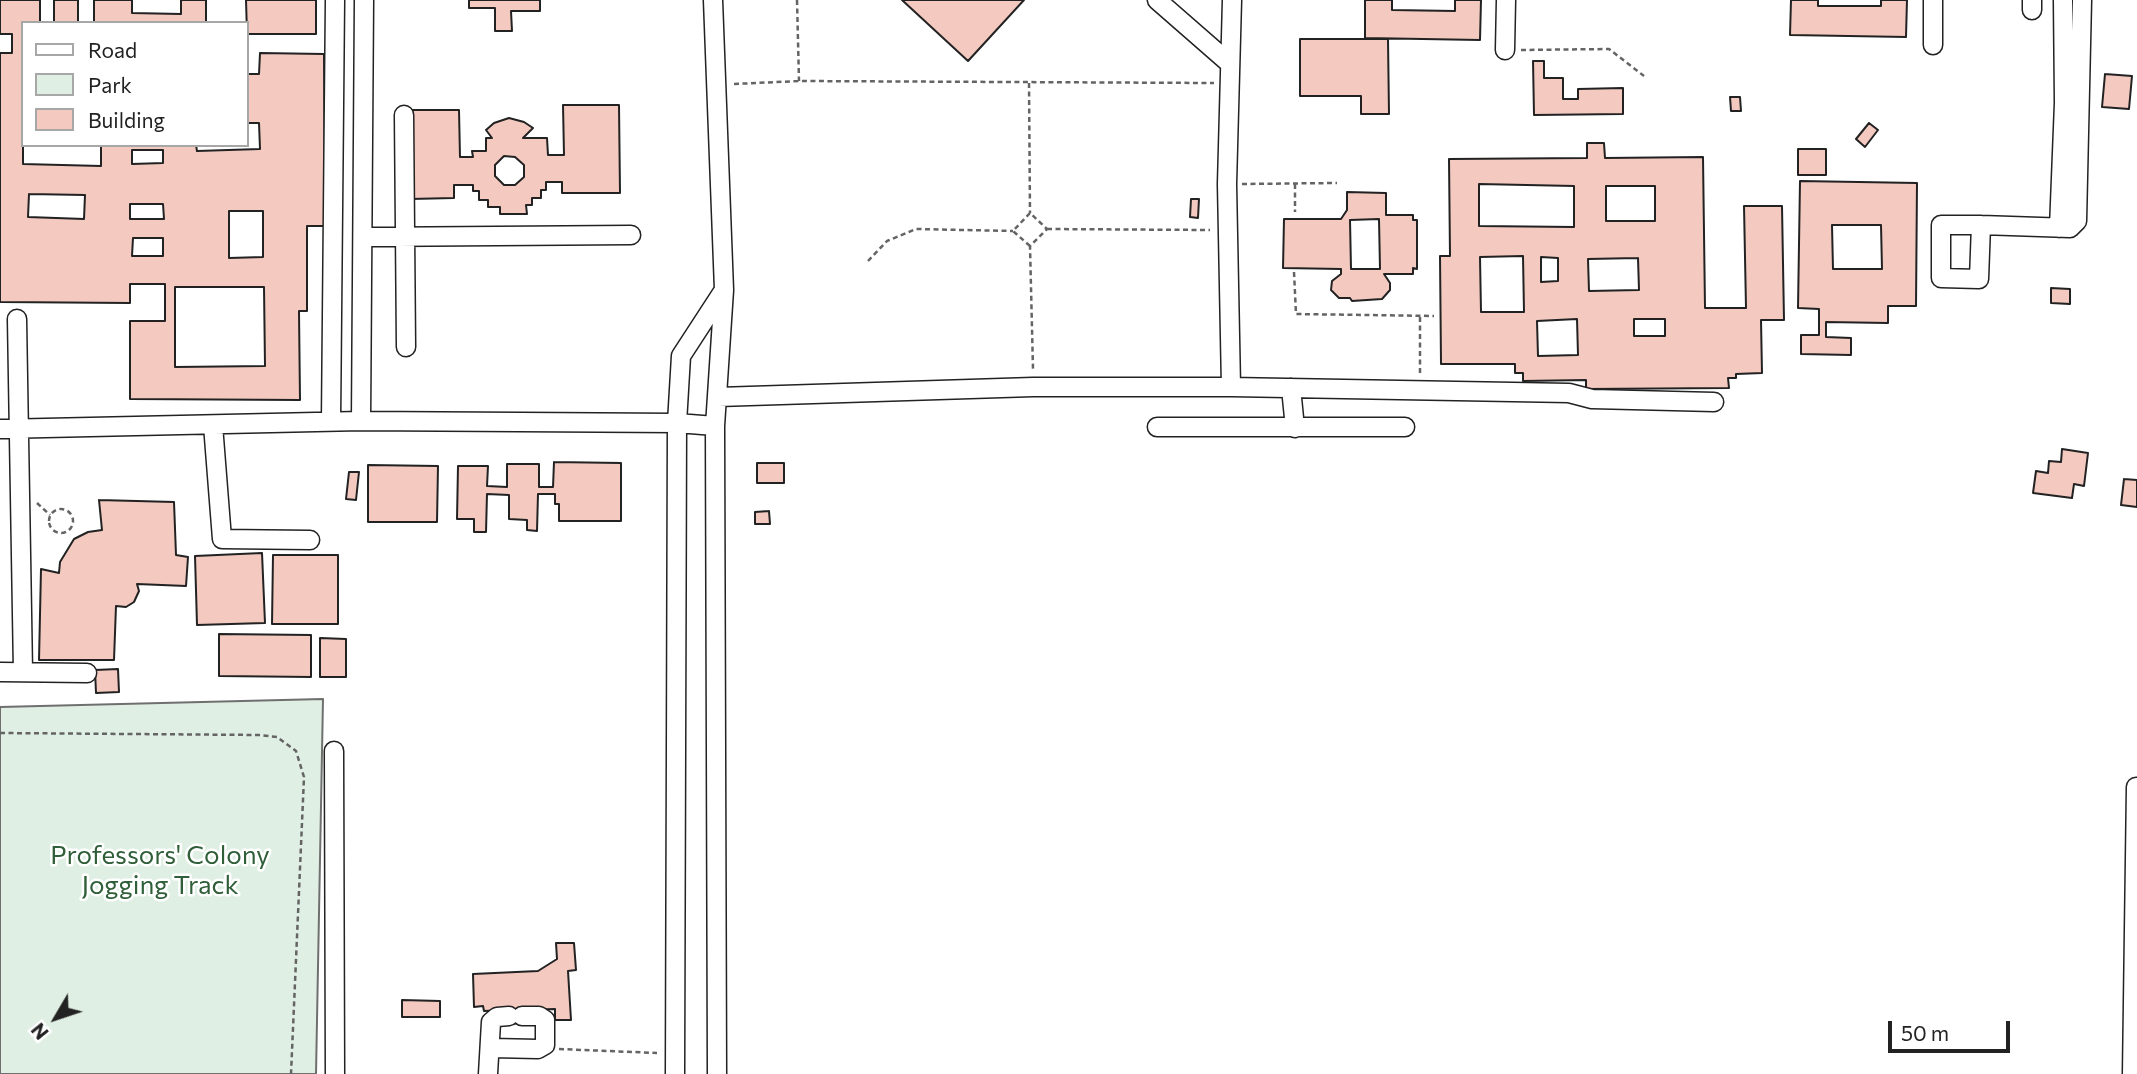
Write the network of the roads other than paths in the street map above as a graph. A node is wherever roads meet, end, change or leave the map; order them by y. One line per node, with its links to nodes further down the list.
1 (335, 0): 26 (street)
2 (364, 0): 18 (street)
3 (713, 0): 19 (street)
4 (1157, 0): 12 (street)
5 (1232, 0): 12 (street)
6 (1506, 0): 11 (street)
7 (1933, 0): 10 (street)
8 (2063, 0): 15 (street)
9 (2082, 0): 15 (street)
10 (1933, 45)
11 (1505, 50)
12 (1228, 62): 22 (street)
13 (404, 115): 16 (street)
14 (1981, 225): 15 (street)
15 (2059, 228)
16 (404, 235): 17 (street); 18 (street); 21 (street)
17 (631, 235)
18 (363, 237): 27 (street)
19 (724, 290): 24 (street); 28 (street)
20 (17, 319): 35 (street)
21 (406, 347)
22 (1231, 387): 23 (street); 24 (street)
23 (1291, 388): 25 (street); 32 (street)
24 (718, 397): 30 (street)
25 (1714, 402)
26 (331, 421): 27 (street); 29 (street)
27 (361, 421): 28 (street)
28 (677, 423): 30 (street); 45 (street)
29 (212, 425): 35 (street); 36 (street)
30 (715, 426): 46 (street)
31 (1157, 427): 32 (street)
32 (1295, 428): 33 (street)
33 (1405, 428)
34 (0, 429): 35 (street)
35 (20, 429): 38 (street)
36 (310, 540)
37 (0, 672): 38 (street)
38 (23, 672): 39 (street)
39 (87, 673)
40 (334, 751): 43 (street)
41 (2136, 787): 47 (street)
42 (492, 1048): 42 (street); 44 (street)
43 (335, 1074)
44 (488, 1074)
45 (674, 1074)
46 (717, 1074)
47 (2132, 1074)

